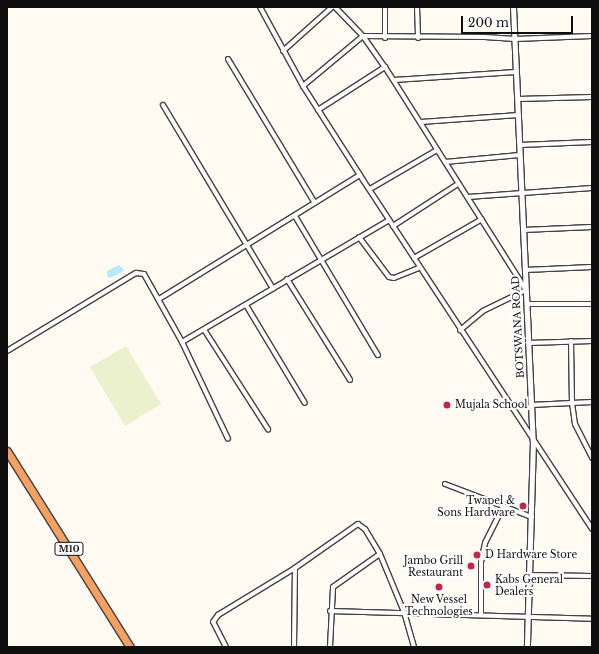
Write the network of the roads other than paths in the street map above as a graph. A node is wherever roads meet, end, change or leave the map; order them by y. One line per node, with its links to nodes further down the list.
1 (332, 7): 12 (street)
2 (335, 7): 7 (street)
3 (385, 7): 9 (street)
4 (417, 7): 10 (street)
5 (513, 7): 11 (street, BOTSWANA ROAD)
6 (262, 8): 12 (street)
7 (363, 36): 9 (street); 14 (street); 17 (street)
8 (592, 36): 11 (street)
9 (385, 38): 10 (street)
10 (418, 38): 11 (street)
11 (515, 39): 15 (street, BOTSWANA ROAD)
12 (283, 51): 17 (street)
13 (228, 59): 35 (street)
14 (385, 67): 16 (street); 21 (street)
15 (516, 72): 16 (street); 19 (street, BOTSWANA ROAD)
16 (394, 80): 23 (street)
17 (303, 86): 21 (street)
18 (592, 97): 19 (street)
19 (518, 100): 22 (street, BOTSWANA ROAD)
20 (163, 105): 43 (street)
21 (318, 110): 29 (street)
22 (519, 114): 23 (street); 25 (street, BOTSWANA ROAD)
23 (421, 122): 26 (street)
24 (592, 142): 25 (street)
25 (520, 145): 27 (street, BOTSWANA ROAD)
26 (438, 150): 28 (street); 32 (street)
27 (520, 155): 28 (street); 33 (street, BOTSWANA ROAD)
28 (445, 162): 30 (street)
29 (360, 175): 32 (street); 35 (street)
30 (458, 184): 34 (street); 39 (street)
31 (592, 188): 33 (street)
32 (370, 189): 38 (street)
33 (522, 194): 34 (street); 41 (street, BOTSWANA ROAD)
34 (468, 197): 37 (street)
35 (316, 203): 36 (street)
36 (295, 216): 43 (street); 45 (street)
37 (482, 219): 44 (street); 51 (street)
38 (389, 220): 39 (street); 42 (street)
39 (393, 226): 44 (street)
40 (592, 227): 41 (street)
41 (523, 230): 48 (street, BOTSWANA ROAD)
42 (359, 237): 45 (street); 47 (street)
43 (245, 244): 50 (street); 52 (street)
44 (414, 258): 47 (street)
45 (321, 260): 49 (street); 63 (street)
46 (592, 267): 48 (street)
47 (419, 268): 56 (street)
48 (525, 270): 51 (street, BOTSWANA ROAD)
49 (287, 279): 50 (street); 64 (street)
50 (272, 288): 55 (street)
51 (526, 290): 53 (street, BOTSWANA ROAD); 56 (street)
52 (159, 299): 60 (street); 62 (street)
53 (527, 304): 54 (street); 61 (street, BOTSWANA ROAD)
54 (592, 304)
55 (246, 305): 57 (street); 66 (street)
56 (460, 330): 71 (street)
57 (205, 331): 60 (street); 69 (street)
58 (571, 341): 59 (street); 61 (street); 67 (street)
59 (592, 341)
60 (182, 342): 70 (street)
61 (528, 342): 68 (street, BOTSWANA ROAD)
62 (7, 351)
63 (378, 355)
64 (350, 380)
65 (592, 402): 67 (street)
66 (305, 403)
67 (572, 403): 68 (street); 73 (street)
68 (531, 405): 71 (street, BOTSWANA ROAD)
69 (268, 429)
70 (228, 439)
71 (533, 441): 76 (street, BOTSWANA ROAD); 77 (street)
72 (7, 451): 87 (highway, M10)
73 (592, 458)
74 (445, 484): 75 (street)
75 (503, 507): 76 (street); 84 (street)
76 (532, 517): 80 (street, BOTSWANA ROAD)
77 (592, 529)
78 (380, 554): 79 (street); 82 (street); 83 (street)
79 (295, 568): 88 (street); 89 (street)
80 (528, 575): 81 (street); 85 (street, BOTSWANA ROAD)
81 (592, 576)
82 (330, 611): 83 (street); 90 (street)
83 (404, 612): 84 (street); 91 (street)
84 (481, 614): 85 (street)
85 (528, 617): 86 (street); 92 (street, BOTSWANA ROAD)
86 (592, 619)
87 (130, 647)
88 (226, 647)
89 (294, 647)
90 (330, 647)
91 (414, 647)
92 (527, 647)

